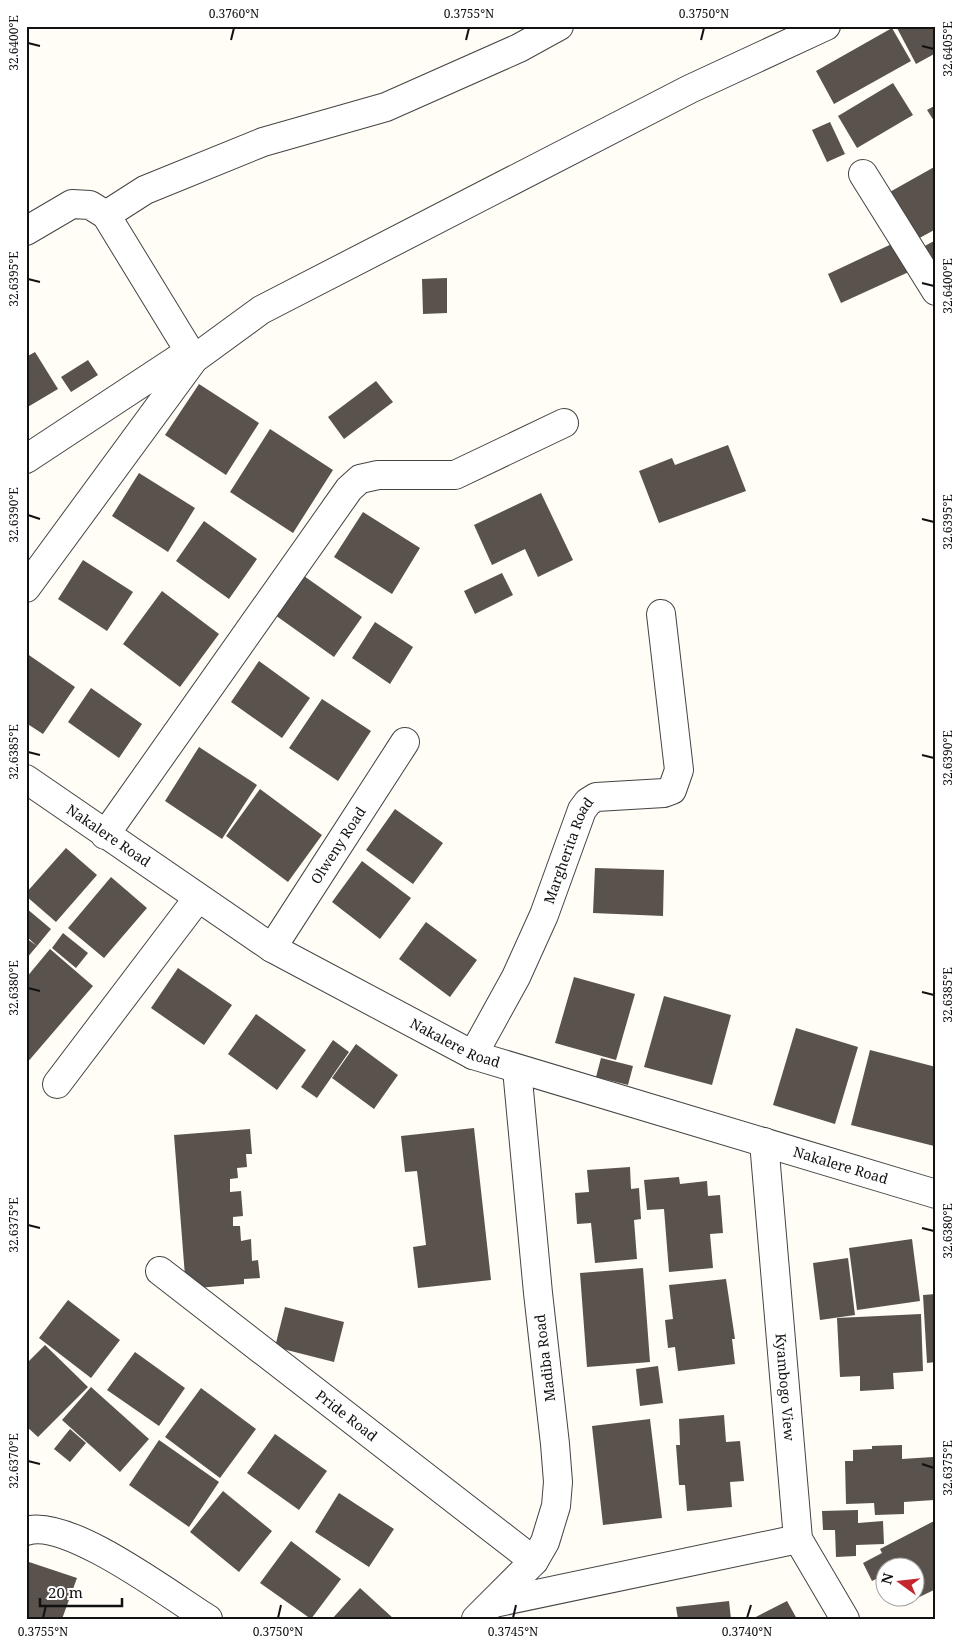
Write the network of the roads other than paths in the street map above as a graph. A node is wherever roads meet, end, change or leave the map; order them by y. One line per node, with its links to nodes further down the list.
1 (559, 26): 4 (street)
2 (826, 26): 7 (street)
3 (863, 174): 6 (street)
4 (106, 215): 5 (street); 7 (street)
5 (26, 231)
6 (936, 292)
7 (192, 355): 9 (street); 10 (street)
8 (564, 423): 14 (street)
9 (26, 459)
10 (26, 588)
11 (660, 614): 17 (street, Margherita Road)
12 (405, 742): 16 (street, Olweny Road)
13 (31, 792): 14 (street, Nakalere Road)
14 (105, 835): 15 (street, Nakalere Road)
15 (198, 898): 16 (street, Nakalere Road); 19 (street)
16 (272, 948): 17 (street, Nakalere Road)
17 (473, 1056): 18 (street, Nakalere Road)
18 (516, 1069): 20 (street, Nakalere Road); 25 (street, Madiba Road)
19 (57, 1084)
20 (764, 1142): 21 (street, Nakalere Road); 24 (street, Kyambogo View)
21 (936, 1194)
22 (160, 1272): 25 (street, Pride Road)
23 (26, 1531): 27 (street)
24 (798, 1539): 26 (street); 28 (street, Kyambogo View)
25 (534, 1561): 26 (street, Madiba Road)
26 (485, 1611)
27 (208, 1619)
28 (845, 1619)

